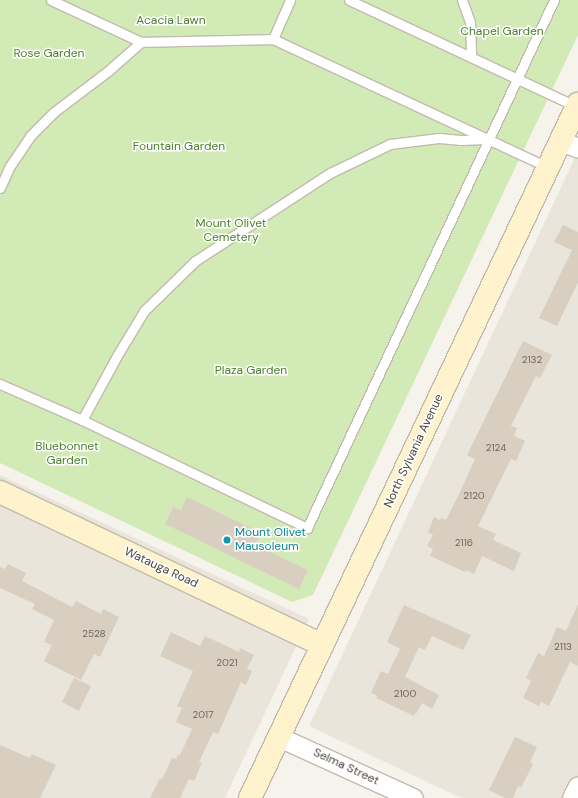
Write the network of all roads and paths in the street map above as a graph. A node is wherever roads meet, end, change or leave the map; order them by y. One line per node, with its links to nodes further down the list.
1 (51, 0): 7 (lane)
2 (290, 0): 6 (lane)
3 (349, 0): 8 (lane)
4 (462, 0): 8 (lane)
5 (554, 0): 9 (lane)
6 (273, 39): 7 (lane); 11 (lane)
7 (141, 42): 14 (lane)
8 (471, 57): 9 (lane)
9 (516, 78): 10 (lane); 11 (lane)
10 (577, 105): 12 (main road, North Sylvania Avenue)
11 (488, 139): 13 (lane); 16 (lane); 16 (lane)
12 (570, 144): 13 (main road, North Sylvania Avenue)
13 (548, 167): 18 (main road, North Sylvania Avenue)
14 (0, 188)
15 (0, 384): 16 (lane)
16 (82, 420)
17 (0, 492): 18 (main road, Watauga Road)
18 (322, 645): 19 (main road, North Sylvania Avenue)
19 (279, 737): 21 (main road, North Sylvania Avenue); 22 (street, Selma Street)
20 (578, 786): 23 (street)
21 (250, 798)
22 (413, 798)
23 (572, 798)

